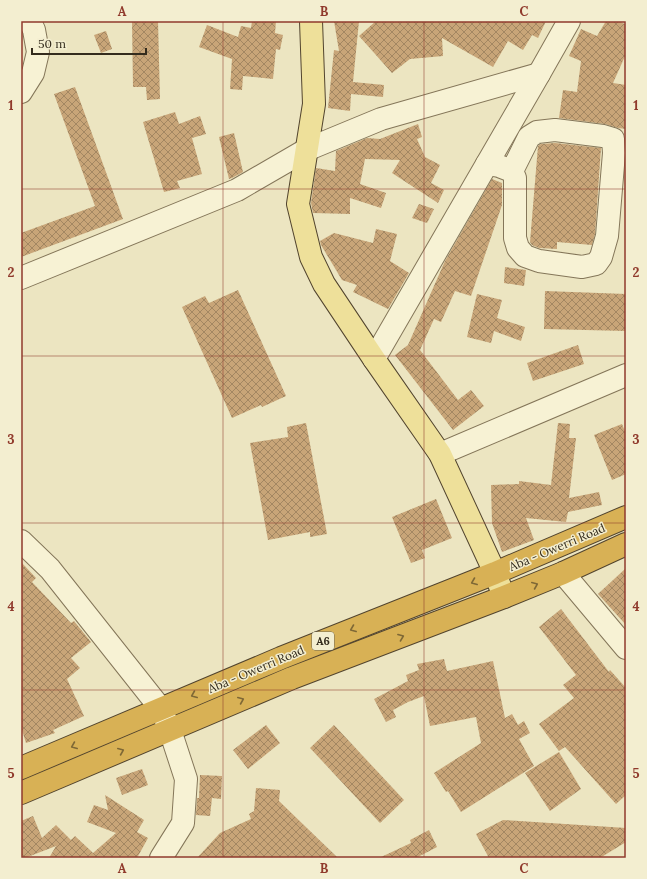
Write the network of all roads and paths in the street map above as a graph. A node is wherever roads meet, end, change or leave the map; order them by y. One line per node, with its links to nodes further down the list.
1 (30, 21): 5 (street)
2 (311, 21): 6 (main road)
3 (568, 21): 4 (street)
4 (539, 74): 6 (street); 7 (street)
5 (21, 92)
6 (306, 150): 9 (street); 10 (main road)
7 (487, 164): 8 (street); 10 (street)
8 (512, 171): 8 (street)
9 (21, 278)
10 (374, 360): 12 (main road)
11 (626, 375): 12 (street)
12 (440, 454): 16 (main road)
13 (626, 517): 16 (highway, Aba - Owerri Road / A6)
14 (21, 541): 20 (street)
15 (626, 544): 17 (highway, Aba - Owerri Road / A6)
16 (495, 573): 18 (main road); 20 (highway, Aba - Owerri Road / A6, one-way to 20)
17 (563, 573): 18 (highway, Aba - Owerri Road / A6, one-way to 17); 19 (street)
18 (504, 597): 21 (highway, Aba - Owerri Road / A6, one-way to 18)
19 (626, 648)
20 (162, 709): 21 (street); 22 (highway, Aba - Owerri Road / A6, one-way to 22)
21 (170, 730): 23 (highway, Aba - Owerri Road / A6, one-way to 21); 24 (street)
22 (21, 768)
23 (21, 793)
24 (161, 858)

